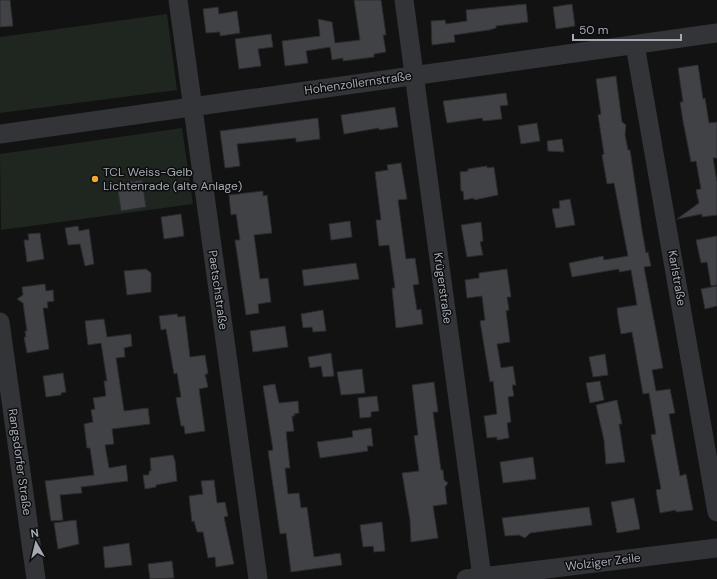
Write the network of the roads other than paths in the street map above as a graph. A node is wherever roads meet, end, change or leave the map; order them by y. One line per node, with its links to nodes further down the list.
1 (178, 0): 6 (street, Paetschstraße)
2 (404, 0): 5 (street, Krügerstraße)
3 (717, 33): 4 (street, Hohenzollernstraße)
4 (634, 45): 5 (street, Hohenzollernstraße); 9 (street, Karlstraße)
5 (414, 76): 6 (street, Hohenzollernstraße); 11 (street, Krügerstraße)
6 (192, 107): 7 (street, Hohenzollernstraße); 13 (street, Paetschstraße)
7 (0, 134)
8 (0, 322): 12 (street, Rangsdorfer Straße)
9 (717, 512)
10 (717, 548): 11 (street, Wolziger Zeile)
11 (474, 578)
12 (36, 579)
13 (258, 579)

